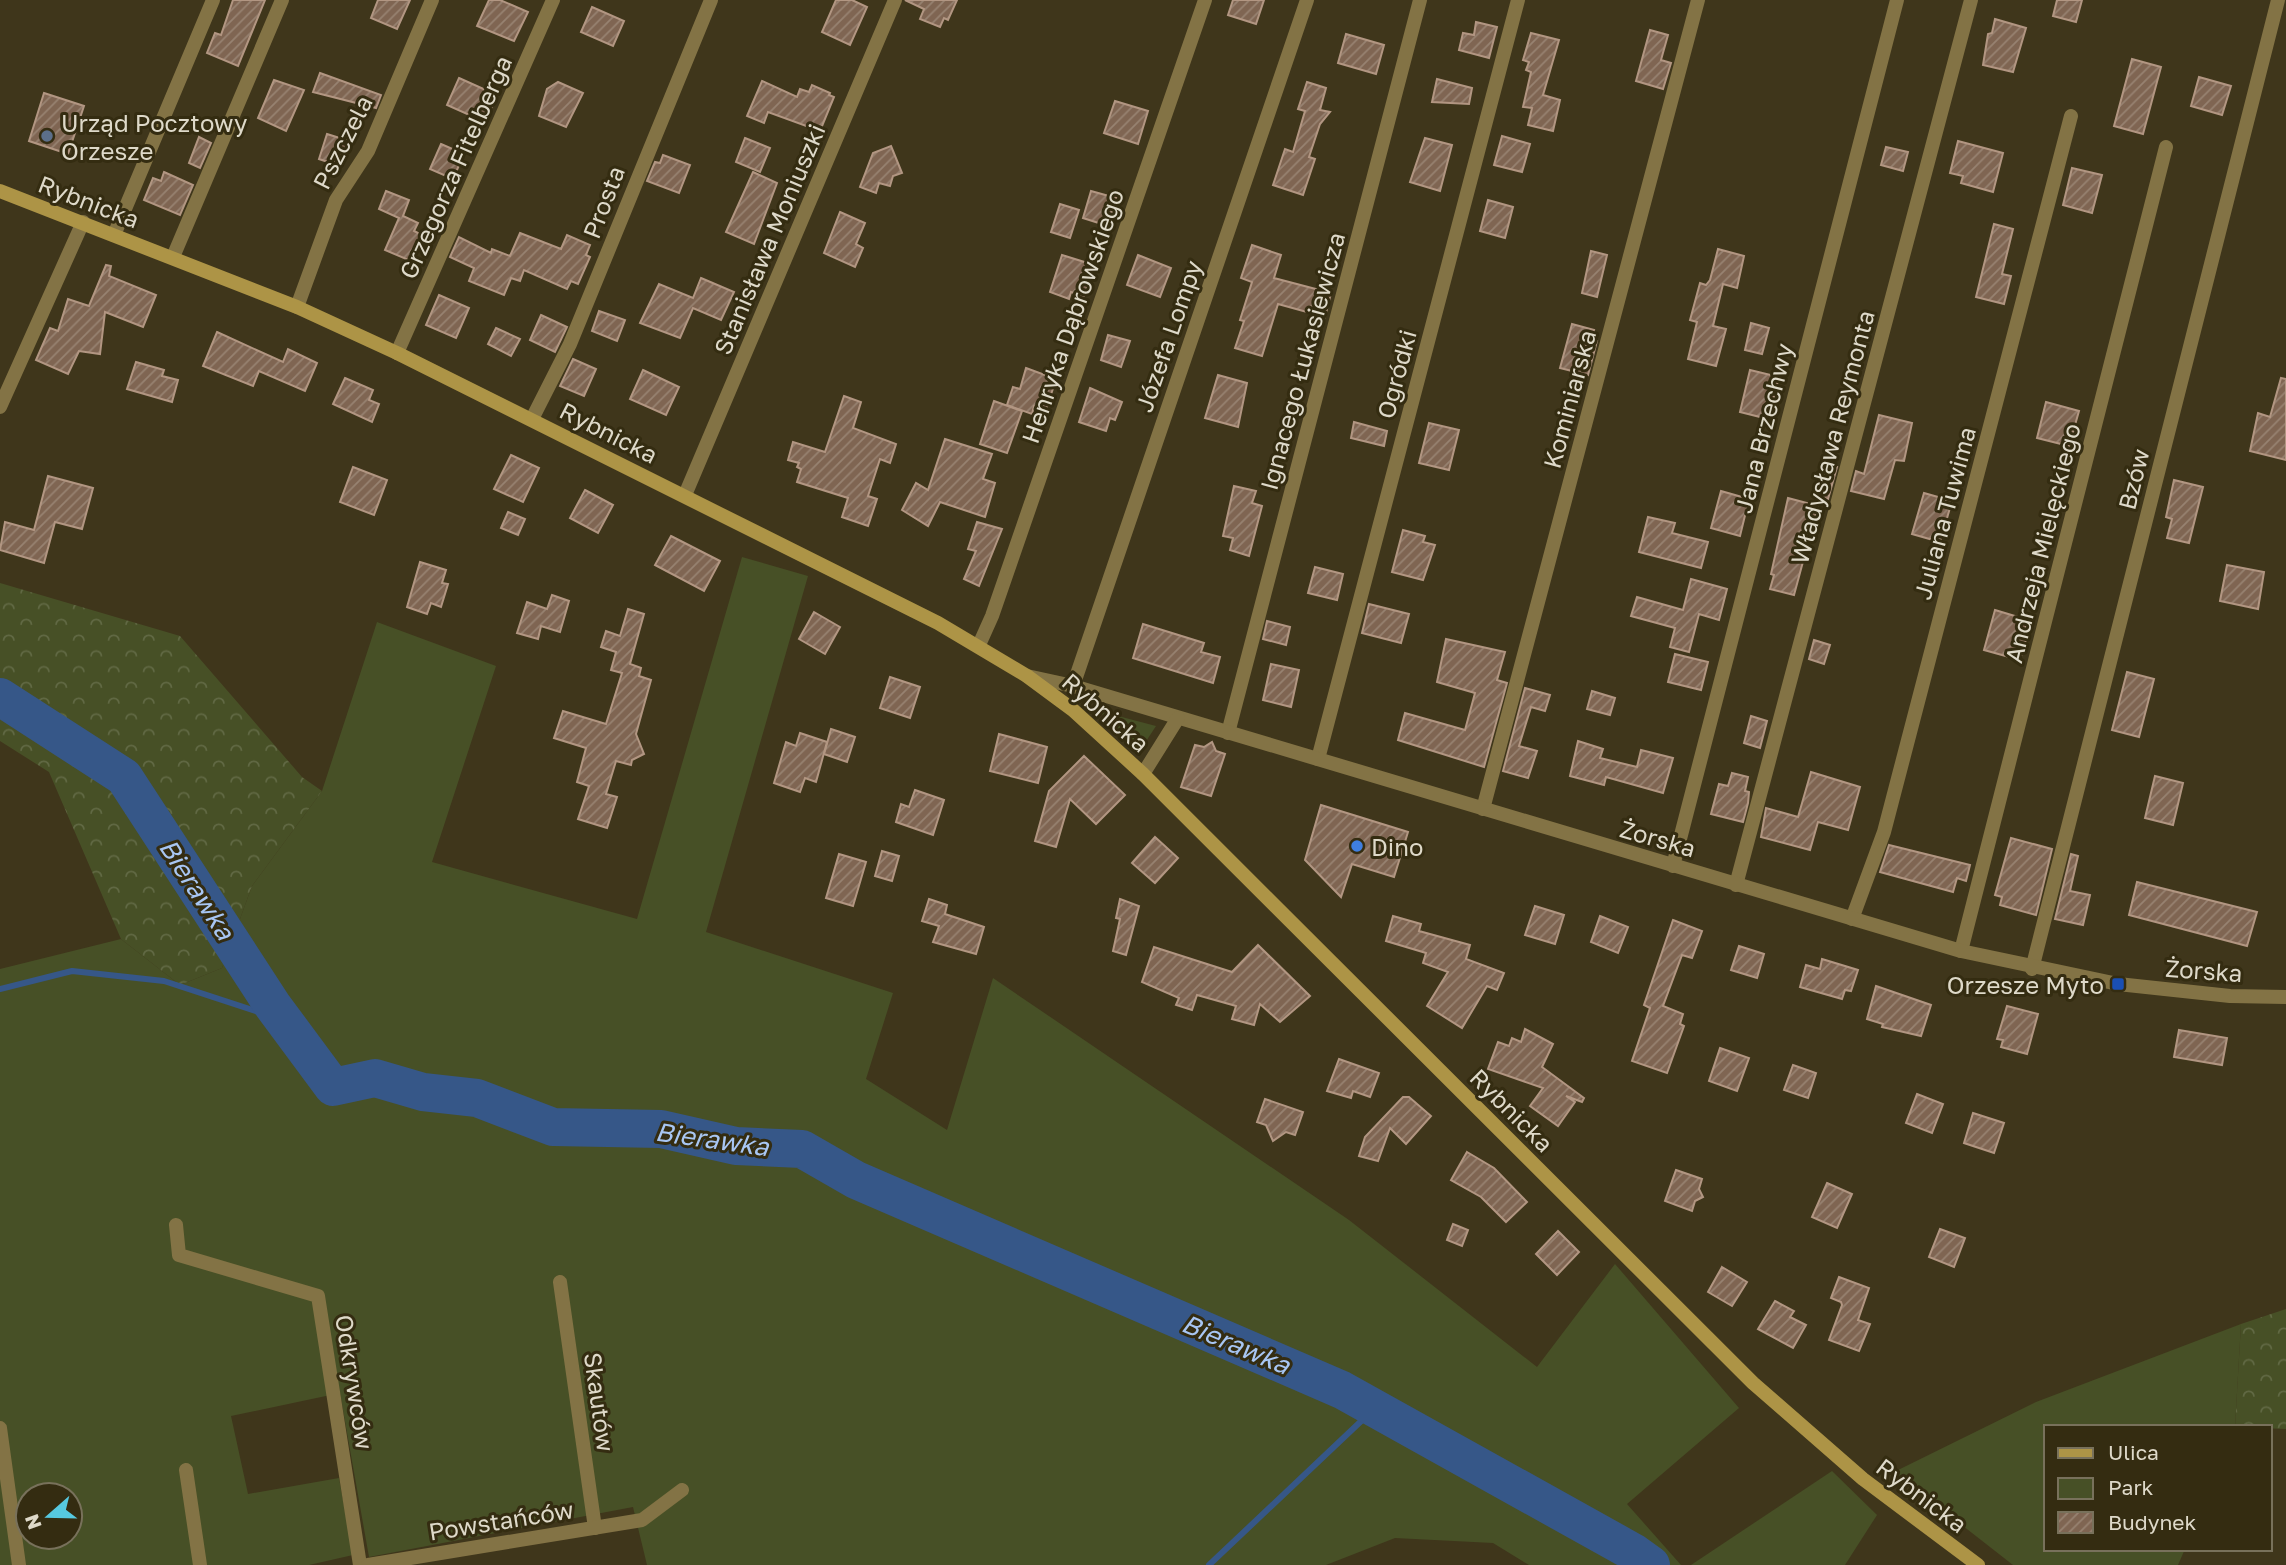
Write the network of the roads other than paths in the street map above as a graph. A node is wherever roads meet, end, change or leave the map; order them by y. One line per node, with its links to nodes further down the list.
1 (213, 0): 19 (street)
2 (282, 0): 20 (street)
3 (432, 0): 21 (street, Pszczela)
4 (553, 0): 22 (street, Grzegorza Fitelberga)
5 (711, 0): 24 (street, Prosta)
6 (895, 0): 25 (street, Stanisława Moniuszki)
7 (1205, 0): 26 (street, Henryka Dąbrowskiego)
8 (1307, 0): 28 (street, Józefa Lompy)
9 (1420, 0): 30 (street, Ignacego Łukasiewicza)
10 (1518, 0): 31 (street, Ogródki)
11 (1698, 0): 33 (street, Kominiarska)
12 (1897, 0): 34 (street, Jana Brzechwy)
13 (1971, 0): 35 (street, Władysława Reymonta)
14 (2278, 0): 38 (street, Bzów)
15 (2071, 116): 36 (street, Juliana Tuwima)
16 (2166, 147): 37 (street, Andrzeja Mielęckiego)
17 (0, 191): 18 (main road, Rybnicka)
18 (83, 222): 19 (main road, Rybnicka); 23 (street)
19 (114, 235): 20 (main road, Rybnicka)
20 (173, 257): 21 (main road, Rybnicka)
21 (297, 307): 22 (main road, Rybnicka)
22 (397, 353): 24 (main road, Rybnicka)
23 (0, 407)
24 (532, 419): 25 (main road, Rybnicka)
25 (685, 495): 26 (main road, Rybnicka)
26 (979, 645): 27 (main road, Rybnicka)
27 (1027, 676): 28 (street, Żorska); 32 (main road, Rybnicka)
28 (1073, 686): 29 (street, Żorska)
29 (1178, 718): 30 (street, Żorska); 32 (street)
30 (1228, 733): 31 (street, Żorska)
31 (1318, 760): 33 (street, Żorska)
32 (1143, 774): 50 (main road, Rybnicka)
33 (1483, 809): 34 (street, Żorska)
34 (1673, 866): 35 (street, Żorska)
35 (1736, 885): 36 (street, Żorska)
36 (1852, 919): 37 (street, Żorska)
37 (1961, 951): 38 (street, Żorska)
38 (2032, 969): 39 (street, Żorska)
39 (2286, 997)
40 (176, 1225): 48 (street, Odkrywców)
41 (560, 1282): 45 (street, Skautów)
42 (0, 1427): 46 (street)
43 (186, 1470): 47 (street)
44 (682, 1490): 45 (street, Powstańców)
45 (595, 1528): 49 (street, Powstańców)
46 (19, 1565)
47 (200, 1565)
48 (360, 1565)
49 (368, 1565)
50 (1978, 1565)

